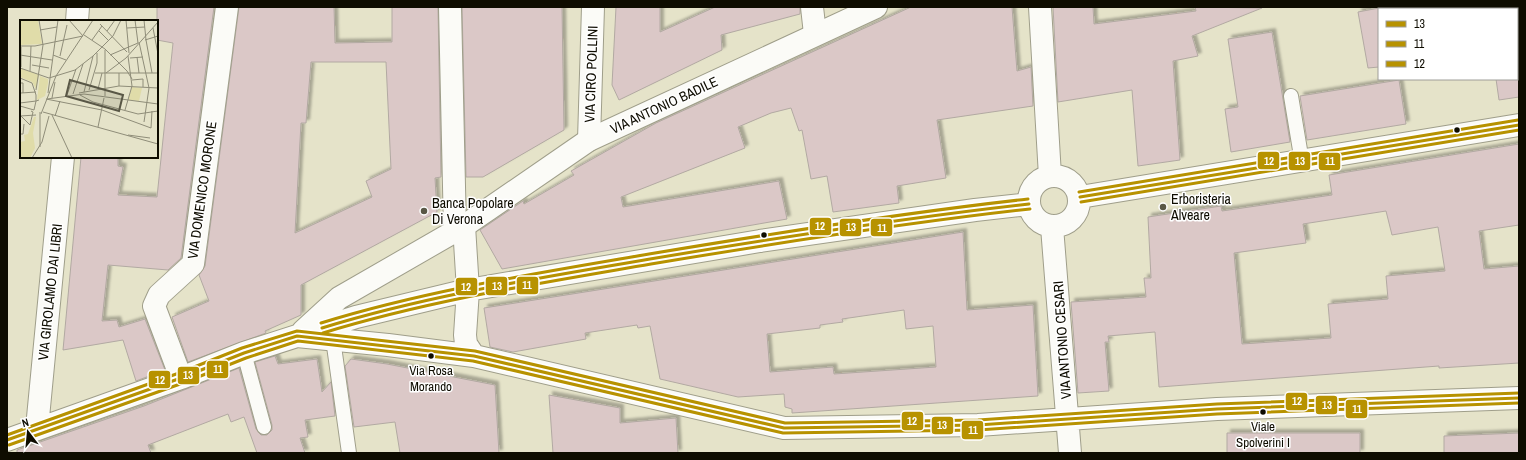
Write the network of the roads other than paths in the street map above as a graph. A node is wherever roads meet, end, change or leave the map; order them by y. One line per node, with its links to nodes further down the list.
1 (78, 7): 8 (street)
2 (227, 7): 25 (street, VIA DOMENICO MORONE)
3 (450, 7): 19 (street)
4 (593, 7): 12 (street, VIA CIRO POLLINI)
5 (812, 7): 9 (street)
6 (876, 7): 9 (street, VIA ANTONIO BADILE)
7 (1040, 7): 15 (street)
8 (76, 20)
9 (815, 34): 12 (street, VIA ANTONIO BADILE)
10 (1291, 96): 14 (lane)
11 (1519, 125): 14 (street)
12 (589, 140): 19 (street, VIA ANTONIO BADILE)
13 (63, 158): 29 (street, VIA GIROLAMO DAI LIBRI)
14 (1302, 162): 16 (street)
15 (1050, 176): 16 (street); 17 (street)
16 (1080, 197): 18 (street)
17 (1029, 204): 18 (street); 20 (street)
18 (1052, 227): 27 (street, VIA ANTONIO CESARI)
19 (460, 228): 20 (street); 21 (street, VIA ANTONIO BADILE)
20 (468, 290): 21 (street); 24 (street)
21 (297, 336): 22 (street); 23 (street)
22 (333, 339): 24 (street); 31 (lane)
23 (244, 353): 25 (street); 28 (lane)
24 (474, 356): 27 (street)
25 (181, 378): 29 (street)
26 (1519, 398): 27 (street)
27 (1067, 420): 32 (street, VIA ANTONIO CESARI)
28 (264, 427)
29 (37, 428): 30 (street)
30 (7, 440)
31 (349, 453)
32 (1070, 453)

